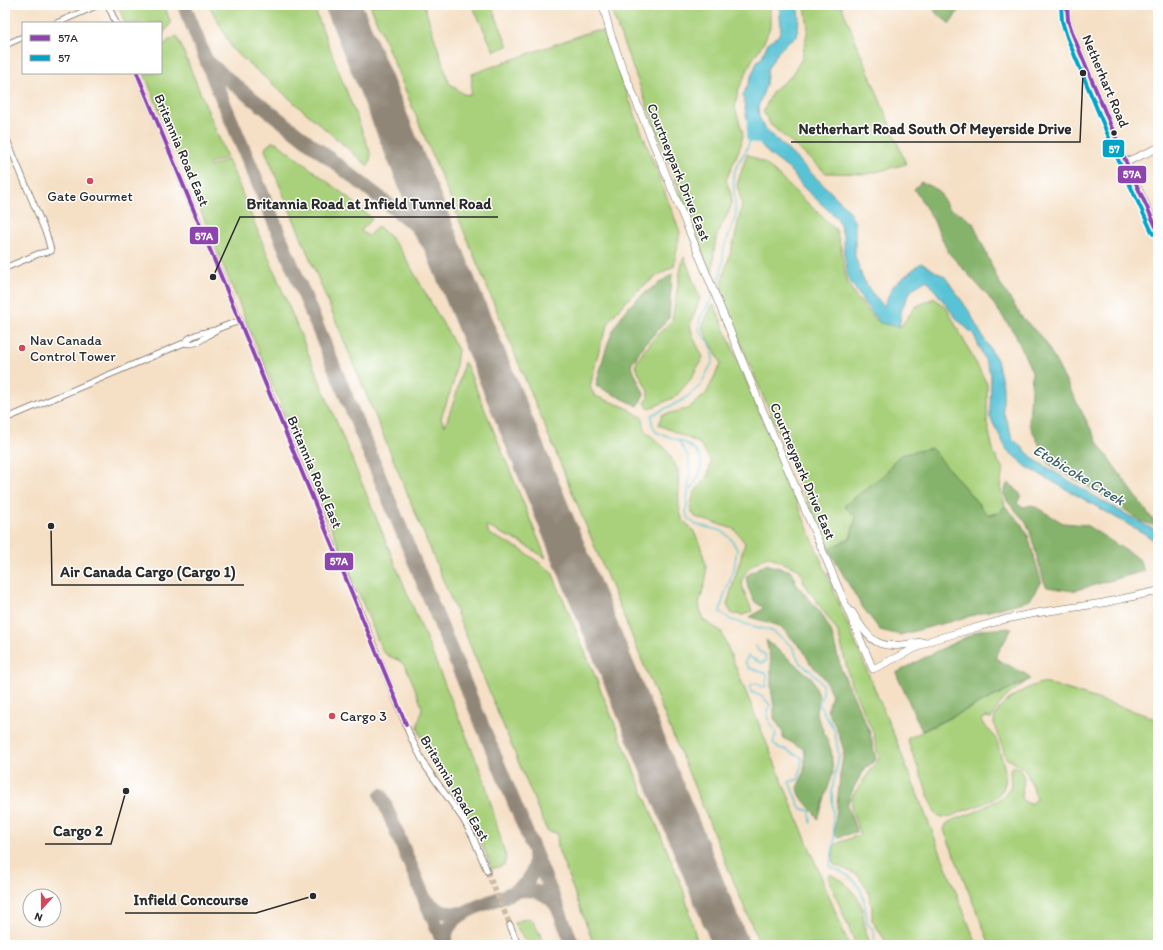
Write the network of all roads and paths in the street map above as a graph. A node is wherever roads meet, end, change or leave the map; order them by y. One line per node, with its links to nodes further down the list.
1 (98, 5): 5 (street)
2 (108, 5): 6 (street)
3 (603, 5): 18 (street, Courtneypark Drive East)
4 (1067, 5): 12 (street, Netherhart Road)
5 (59, 22)
6 (116, 22)
7 (22, 37): 8 (street)
8 (5, 45)
9 (137, 74): 15 (street, Britannia Road East)
10 (5, 135): 14 (street)
11 (1158, 148): 12 (street)
12 (1126, 162): 13 (street, Netherhart Road)
13 (1158, 231)
14 (5, 268)
15 (239, 320): 16 (street); 20 (street, Britannia Road East)
16 (5, 419)
17 (1158, 591): 19 (street, Courtneypark Drive East)
18 (843, 597): 19 (street); 19 (street, Courtneypark Drive East)
19 (932, 640)
20 (487, 871)
21 (510, 925): 22 (street)
22 (518, 945)

